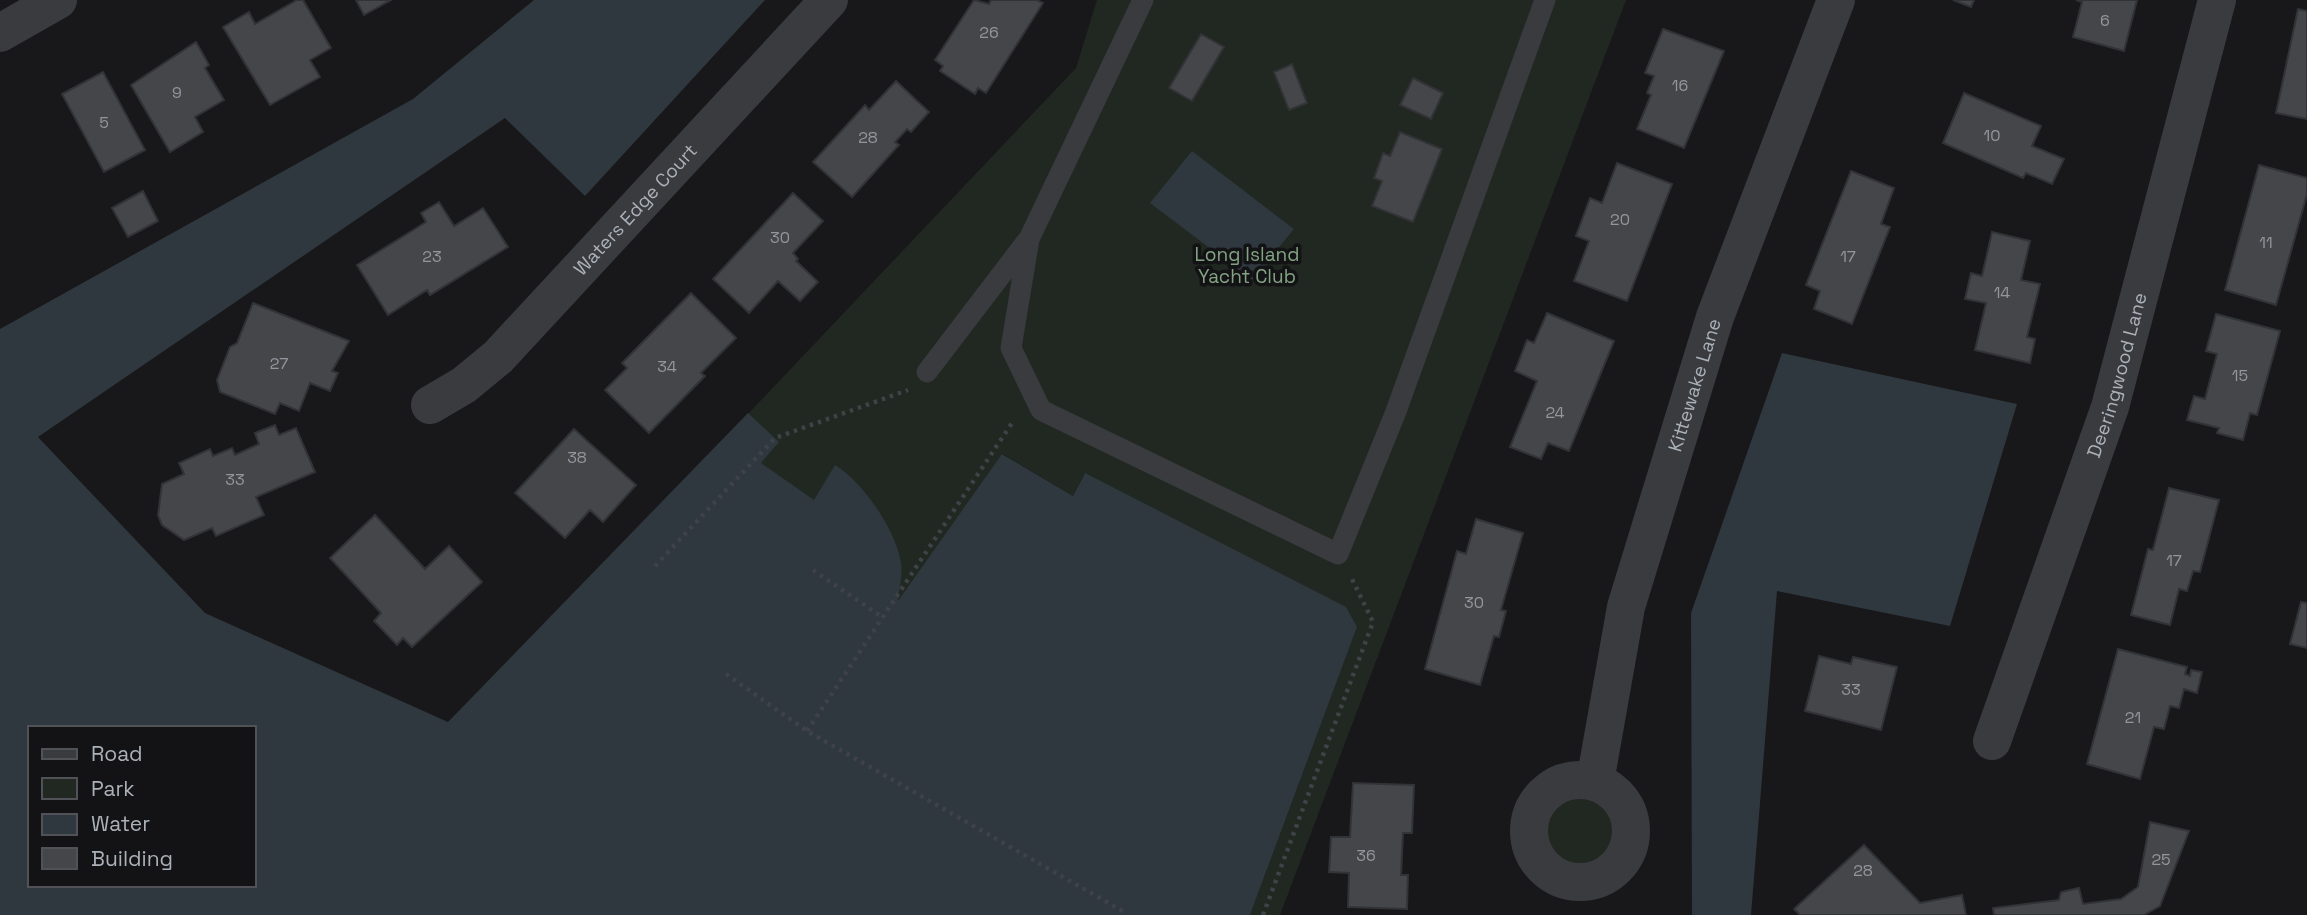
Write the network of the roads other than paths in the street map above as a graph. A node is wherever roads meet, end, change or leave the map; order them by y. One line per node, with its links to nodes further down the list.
1 (58, 0): 7 (street)
2 (829, 0): 10 (street, Waters Edge Court)
3 (1143, 0): 8 (lane)
4 (1545, 0): 8 (lane)
5 (1836, 0): 12 (street, Kittewake Lane)
6 (2217, 0): 11 (street, Deeringwood Lane)
7 (0, 33)
8 (1029, 239): 9 (lane)
9 (920, 380)
10 (430, 405)
11 (1992, 741)
12 (1595, 782)

